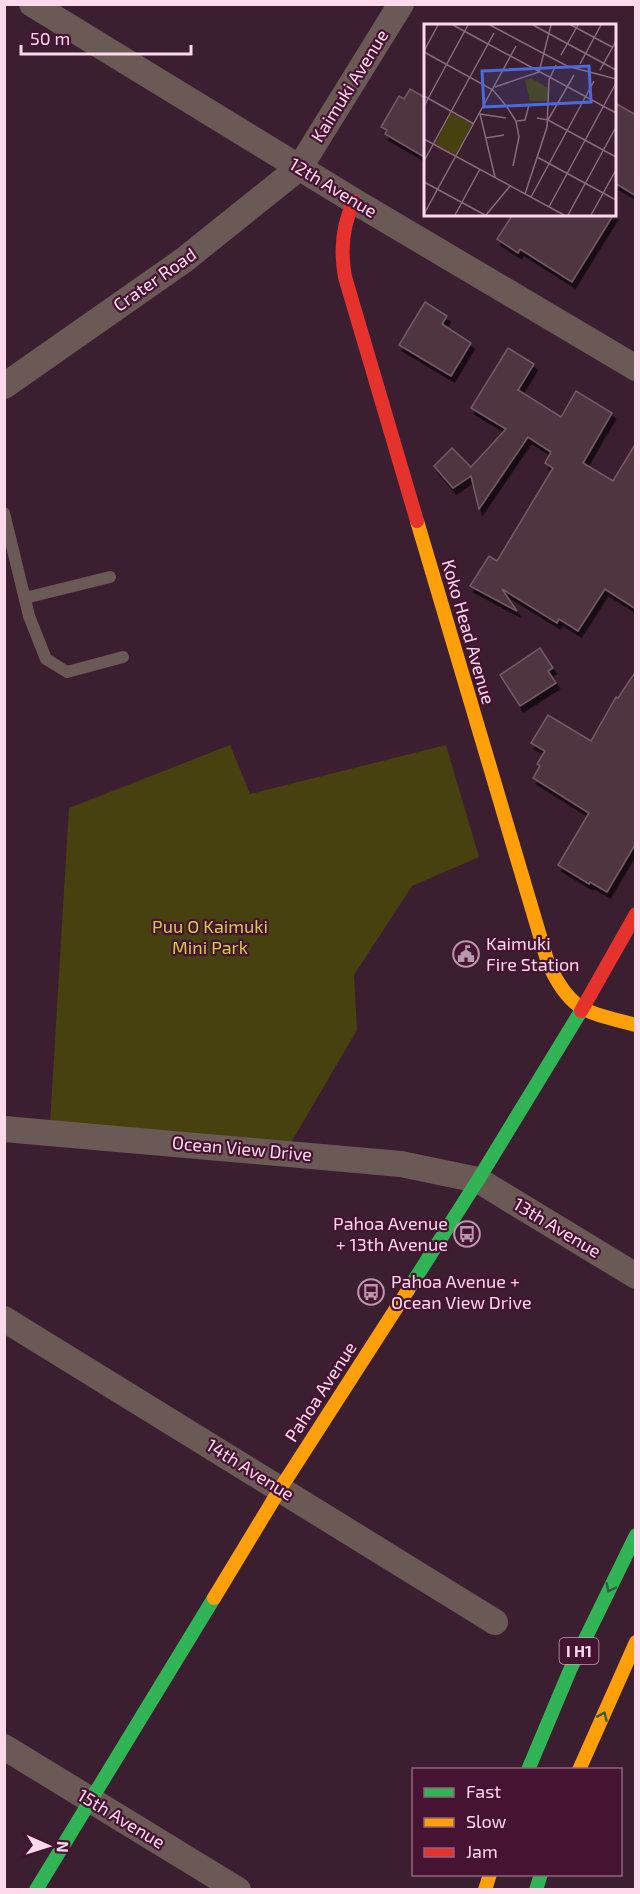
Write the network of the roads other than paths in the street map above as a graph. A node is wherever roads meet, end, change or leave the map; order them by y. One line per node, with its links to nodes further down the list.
1 (32, 4): 3 (street, 12th Avenue)
2 (401, 4): 3 (street, Kaimuki Avenue)
3 (300, 167): 4 (street, 12th Avenue); 6 (street, Crater Road)
4 (354, 201): 5 (street, 12th Avenue); 12 (main road, Koko Head Avenue)
5 (636, 368)
6 (4, 386)
7 (4, 513): 9 (lane)
8 (110, 577): 9 (lane)
9 (24, 598): 10 (lane)
10 (123, 657)
11 (636, 914): 12 (main road, Pahoa Avenue)
12 (582, 1010): 13 (main road); 15 (main road, Pahoa Avenue)
13 (636, 1025)
14 (4, 1129): 15 (street, Ocean View Drive)
15 (478, 1180): 16 (street, 13th Avenue); 18 (main road, Pahoa Avenue)
16 (636, 1276)
17 (4, 1319): 18 (street, 14th Avenue)
18 (280, 1489): 20 (street, 14th Avenue); 25 (main road, Pahoa Avenue)
19 (636, 1535): 23 (main road, I H1, one-way to 23)
20 (495, 1622)
21 (636, 1642): 24 (main road, I H1, one-way to 21)
22 (4, 1747): 25 (street, 15th Avenue)
23 (529, 1768)
24 (580, 1768)
25 (90, 1800): 26 (main road, Pahoa Avenue); 27 (street, 15th Avenue)
26 (36, 1890)
27 (238, 1890)

